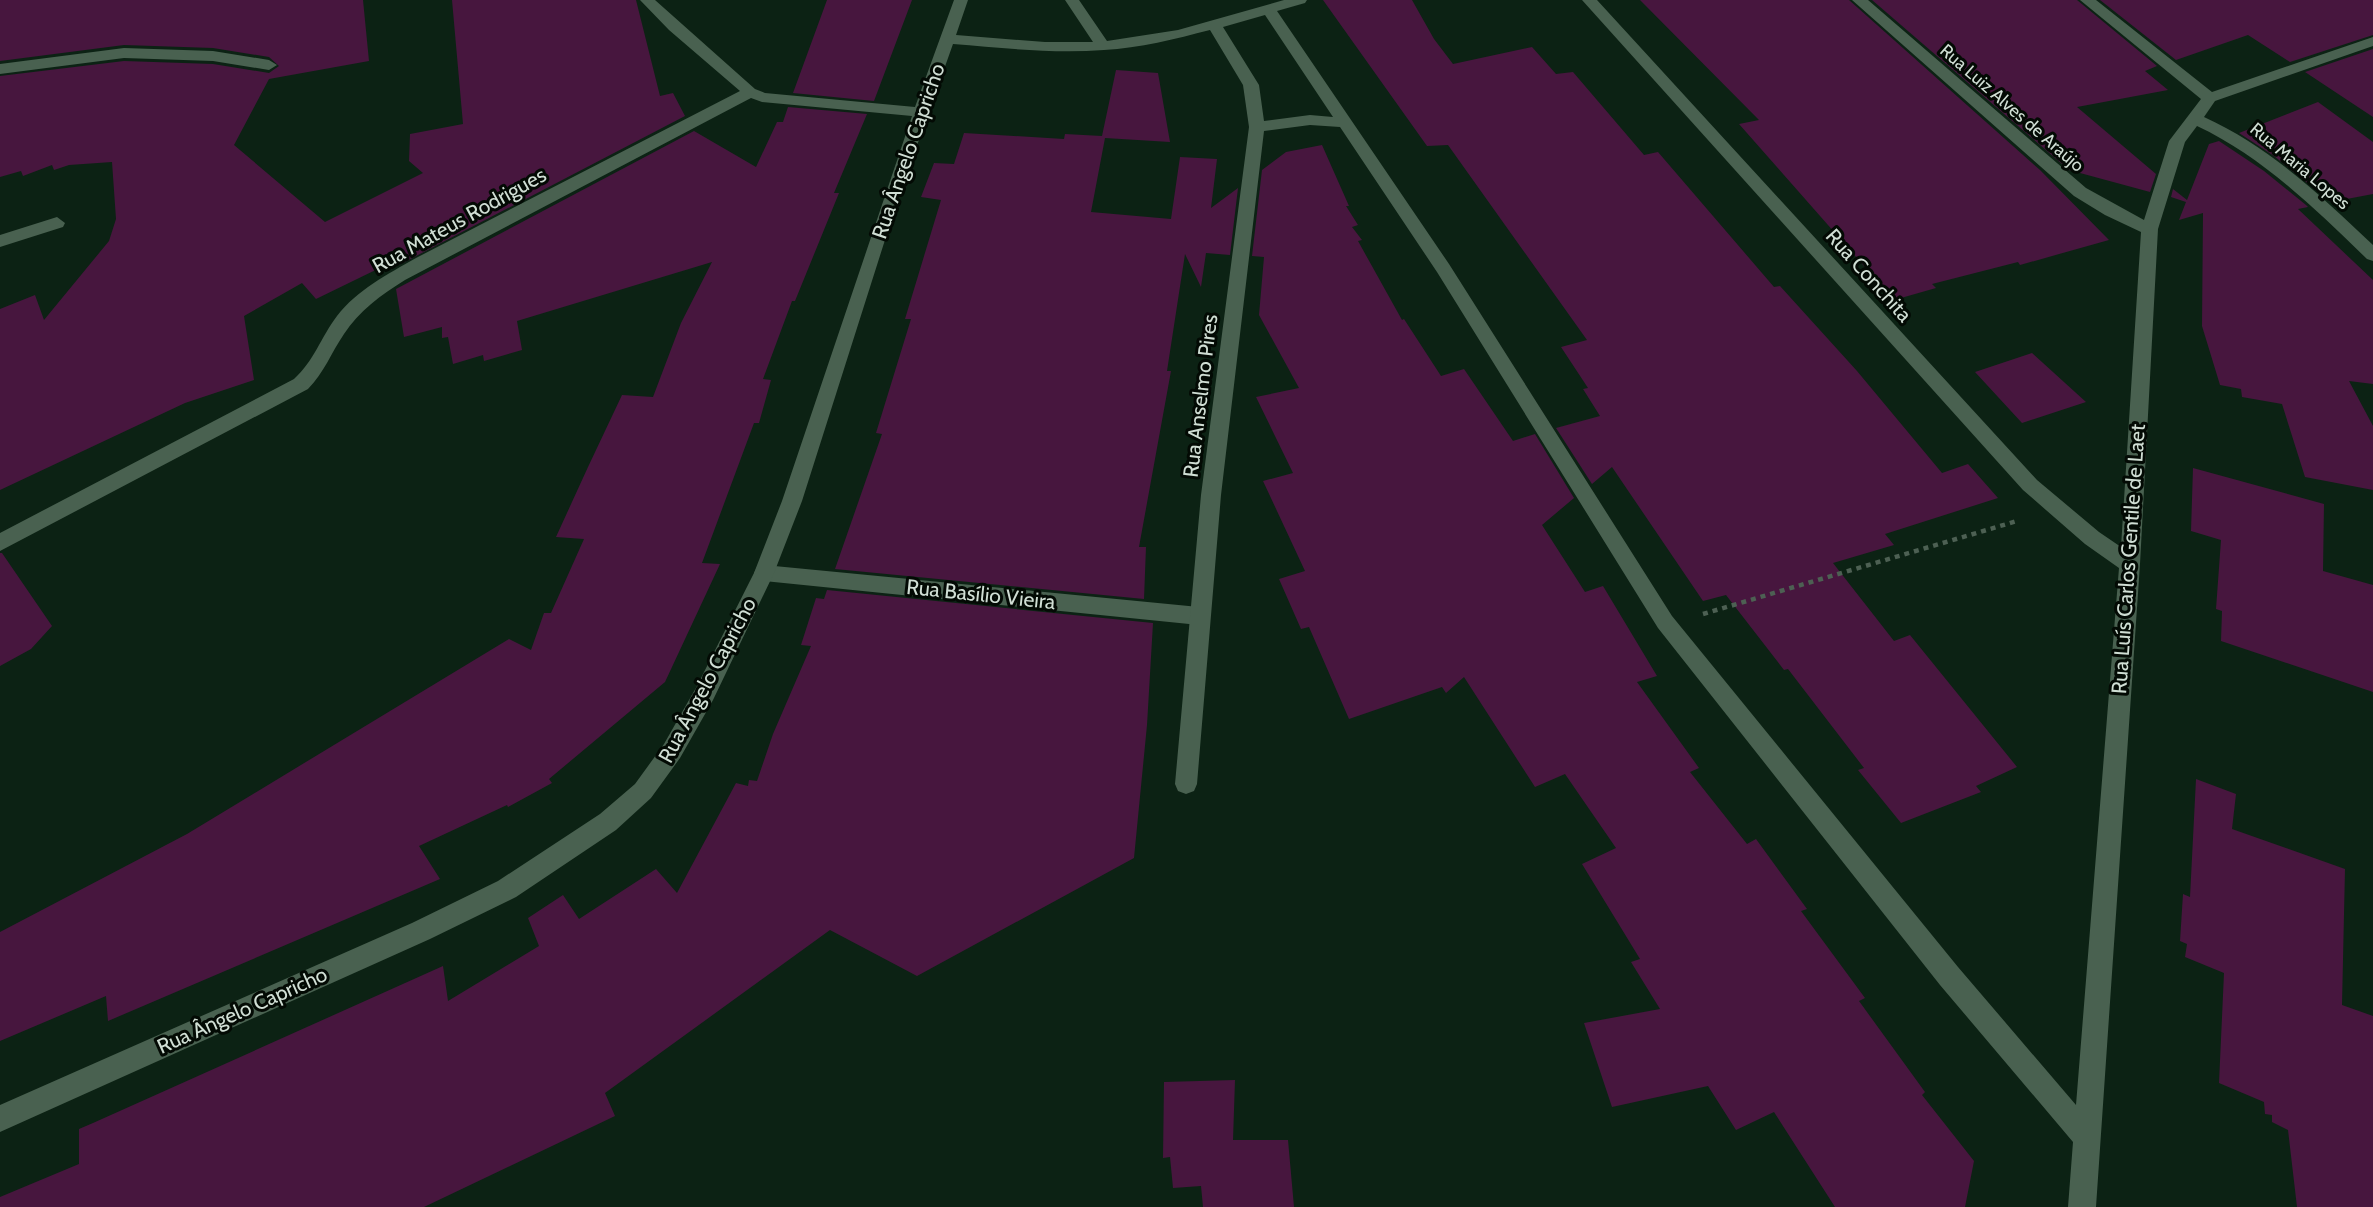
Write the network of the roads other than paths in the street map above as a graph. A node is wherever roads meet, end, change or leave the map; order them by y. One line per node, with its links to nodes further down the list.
1 (647, 0): 15 (street)
2 (961, 0): 10 (street, Rua Ângelo Capricho)
3 (1072, 0): 12 (street)
4 (1300, 0): 8 (street)
5 (1589, 0): 26 (street, Rua Conchita)
6 (1859, 0): 22 (street, Rua Luiz Alves de Araújo)
7 (2087, 0): 16 (street)
8 (1268, 9): 9 (street); 19 (street)
9 (1214, 25): 12 (street); 20 (street, Rua Anselmo Pires)
10 (948, 39): 12 (street); 17 (street, Rua Ângelo Capricho)
11 (2373, 41): 16 (street)
12 (1103, 46)
13 (269, 65): 14 (street)
14 (0, 69)
15 (750, 92): 17 (street); 25 (street, Rua Mateus Rodrigues)
16 (2210, 98): 18 (street, Rua Luís Carlos Gentile de Laet)
17 (920, 111): 27 (street, Rua Ângelo Capricho)
18 (2194, 118): 22 (street, Rua Luís Carlos Gentile de Laet); 24 (street, Rua Maria Lopes)
19 (1346, 123): 20 (street); 31 (street)
20 (1257, 127): 28 (street, Rua Anselmo Pires)
21 (57, 223): 23 (street)
22 (2150, 229): 26 (street, Rua Luís Carlos Gentile de Laet)
23 (0, 241)
24 (2373, 255)
25 (0, 543)
26 (2130, 564): 31 (street, Rua Luís Carlos Gentile de Laet)
27 (764, 573): 28 (street, Rua Basílio Vieira); 30 (street, Rua Ângelo Capricho)
28 (1199, 616): 29 (street, Rua Anselmo Pires)
29 (1186, 784)
30 (0, 1119)
31 (2088, 1139): 32 (street, Rua Luís Carlos Gentile de Laet)
32 (2082, 1207)

